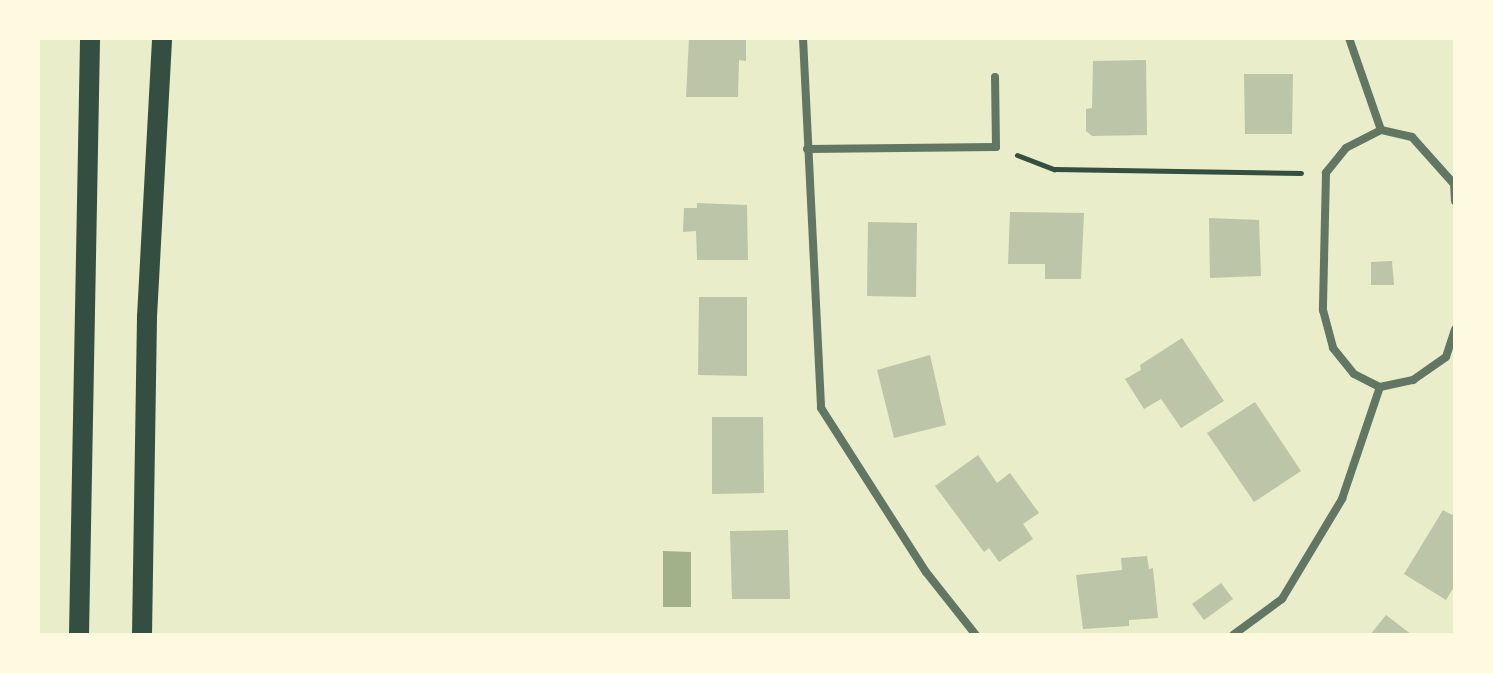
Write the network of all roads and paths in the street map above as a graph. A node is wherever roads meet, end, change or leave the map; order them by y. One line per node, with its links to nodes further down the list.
1 (90, 38): 13 (main road)
2 (162, 38): 14 (main road)
3 (803, 38): 8 (street)
4 (1349, 38): 6 (street)
5 (995, 77): 7 (street)
6 (1381, 130): 9 (street); 10 (street)
7 (996, 147): 8 (street); 9 (path)
8 (807, 149): 15 (street)
9 (1326, 173): 12 (street)
10 (1455, 201)
11 (1455, 329): 12 (street)
12 (1380, 387): 16 (street)
13 (79, 635)
14 (142, 635)
15 (976, 635)
16 (1233, 635)

